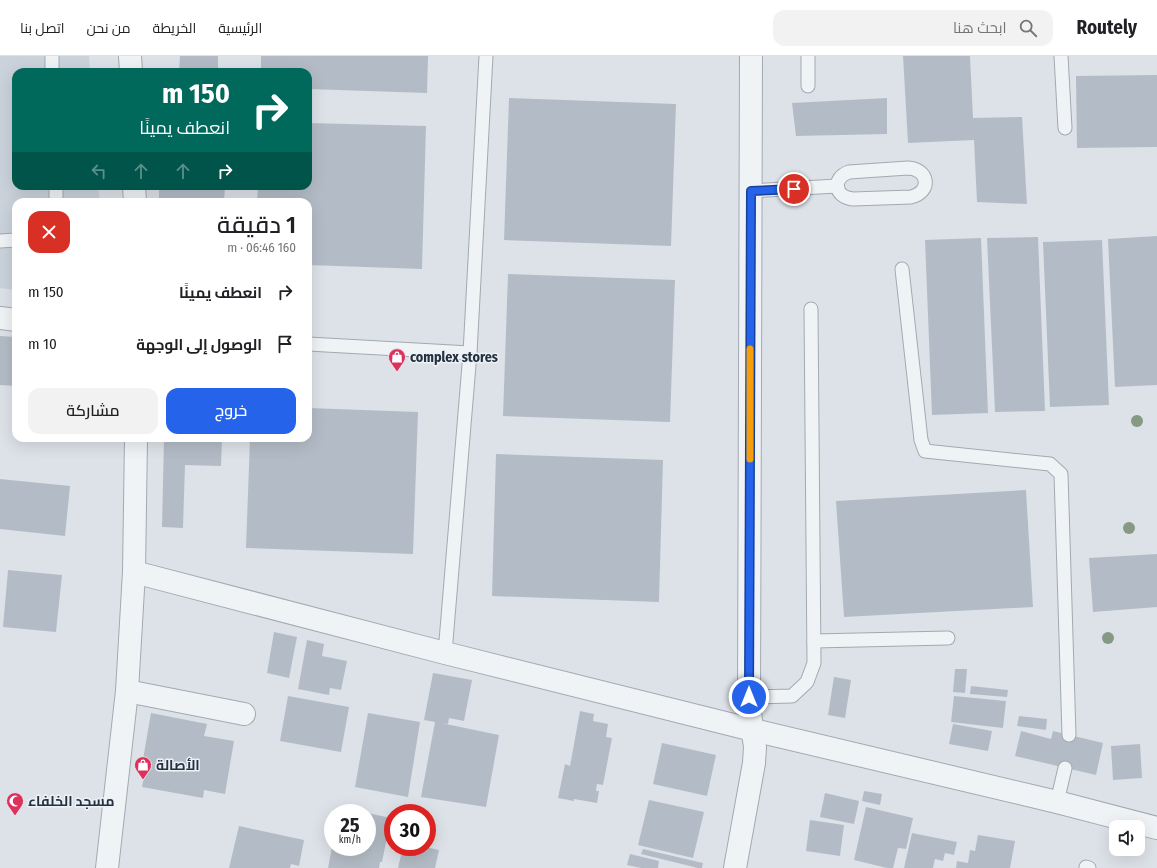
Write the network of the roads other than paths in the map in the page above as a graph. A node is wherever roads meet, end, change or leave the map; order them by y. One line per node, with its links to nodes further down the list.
1 (52, 56): 7 (lane)
2 (130, 56): 8 (street)
3 (486, 56): 20 (lane)
4 (751, 56): 12 (street)
5 (808, 56): 9 (lane)
6 (1061, 56): 10 (lane)
7 (52, 68)
8 (131, 68)
9 (808, 86)
10 (1065, 128)
11 (837, 186): 11 (lane); 12 (lane)
12 (751, 191): 27 (street)
13 (12, 240): 14 (lane)
14 (0, 241)
15 (902, 269): 30 (lane)
16 (811, 309): 24 (lane)
17 (0, 318): 18 (street)
18 (12, 320)
19 (312, 344): 20 (lane)
20 (470, 352): 25 (lane)
21 (136, 442): 22 (street)
22 (134, 572): 25 (street); 26 (street)
23 (948, 638): 24 (lane)
24 (814, 641): 27 (lane)
25 (445, 654): 29 (street)
26 (127, 691): 28 (street); 34 (street)
27 (749, 697): 29 (street)
28 (244, 714)
29 (753, 730): 32 (street); 35 (street)
30 (1069, 735)
31 (1065, 768): 32 (lane)
32 (1057, 802): 33 (street)
33 (1157, 828)
34 (107, 868)
35 (735, 868)

